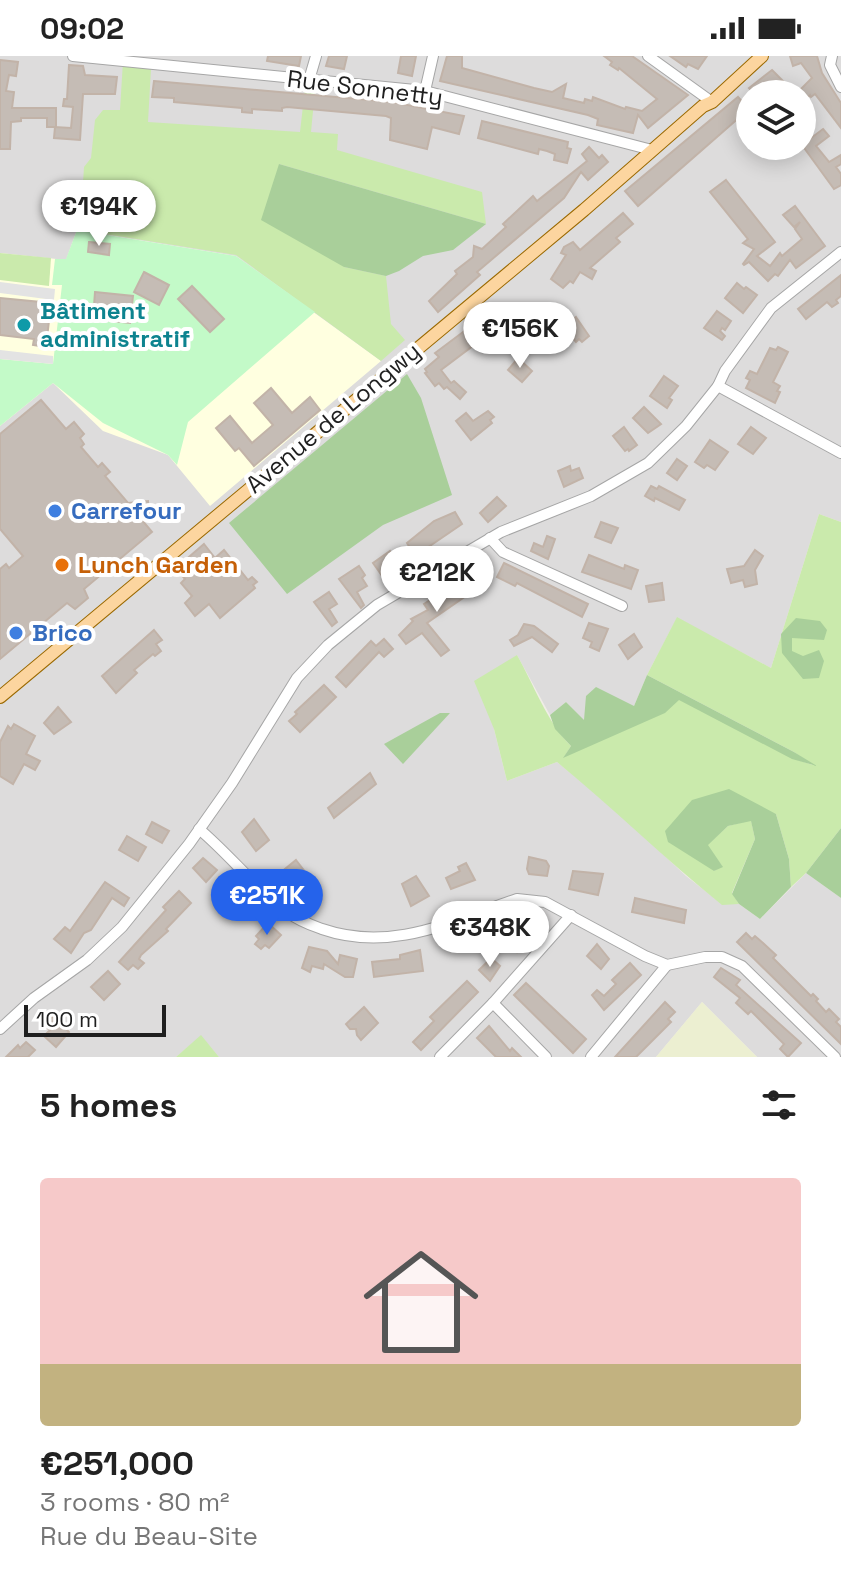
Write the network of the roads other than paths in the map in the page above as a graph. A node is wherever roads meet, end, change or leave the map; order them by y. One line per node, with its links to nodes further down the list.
1 (73, 56): 8 (street, Rue Sonnetty)
2 (316, 56): 9 (street)
3 (433, 56): 11 (street)
4 (648, 56): 12 (street)
5 (750, 56): 12 (main road, Avenue de Longwy)
6 (762, 56): 12 (main road, Avenue de Longwy)
7 (832, 56): 10 (street)
8 (130, 59): 9 (street, Rue Sonnetty)
9 (309, 80): 11 (street, Rue Sonnetty)
10 (841, 87)
11 (425, 91): 13 (street, Rue Sonnetty)
12 (707, 101): 13 (main road, Avenue de Longwy)
13 (652, 150): 19 (main road, Avenue de Longwy)
14 (841, 252): 15 (street)
15 (718, 386): 16 (street); 17 (street)
16 (841, 453)
17 (490, 538): 18 (street); 20 (street)
18 (622, 606)
19 (0, 697)
20 (199, 829): 21 (street); 24 (street)
21 (571, 915): 22 (street); 23 (street)
22 (667, 965): 27 (street); 28 (street)
23 (493, 1003): 25 (street); 26 (street)
24 (0, 1029)
25 (440, 1057)
26 (546, 1057)
27 (591, 1057)
28 (835, 1057)

